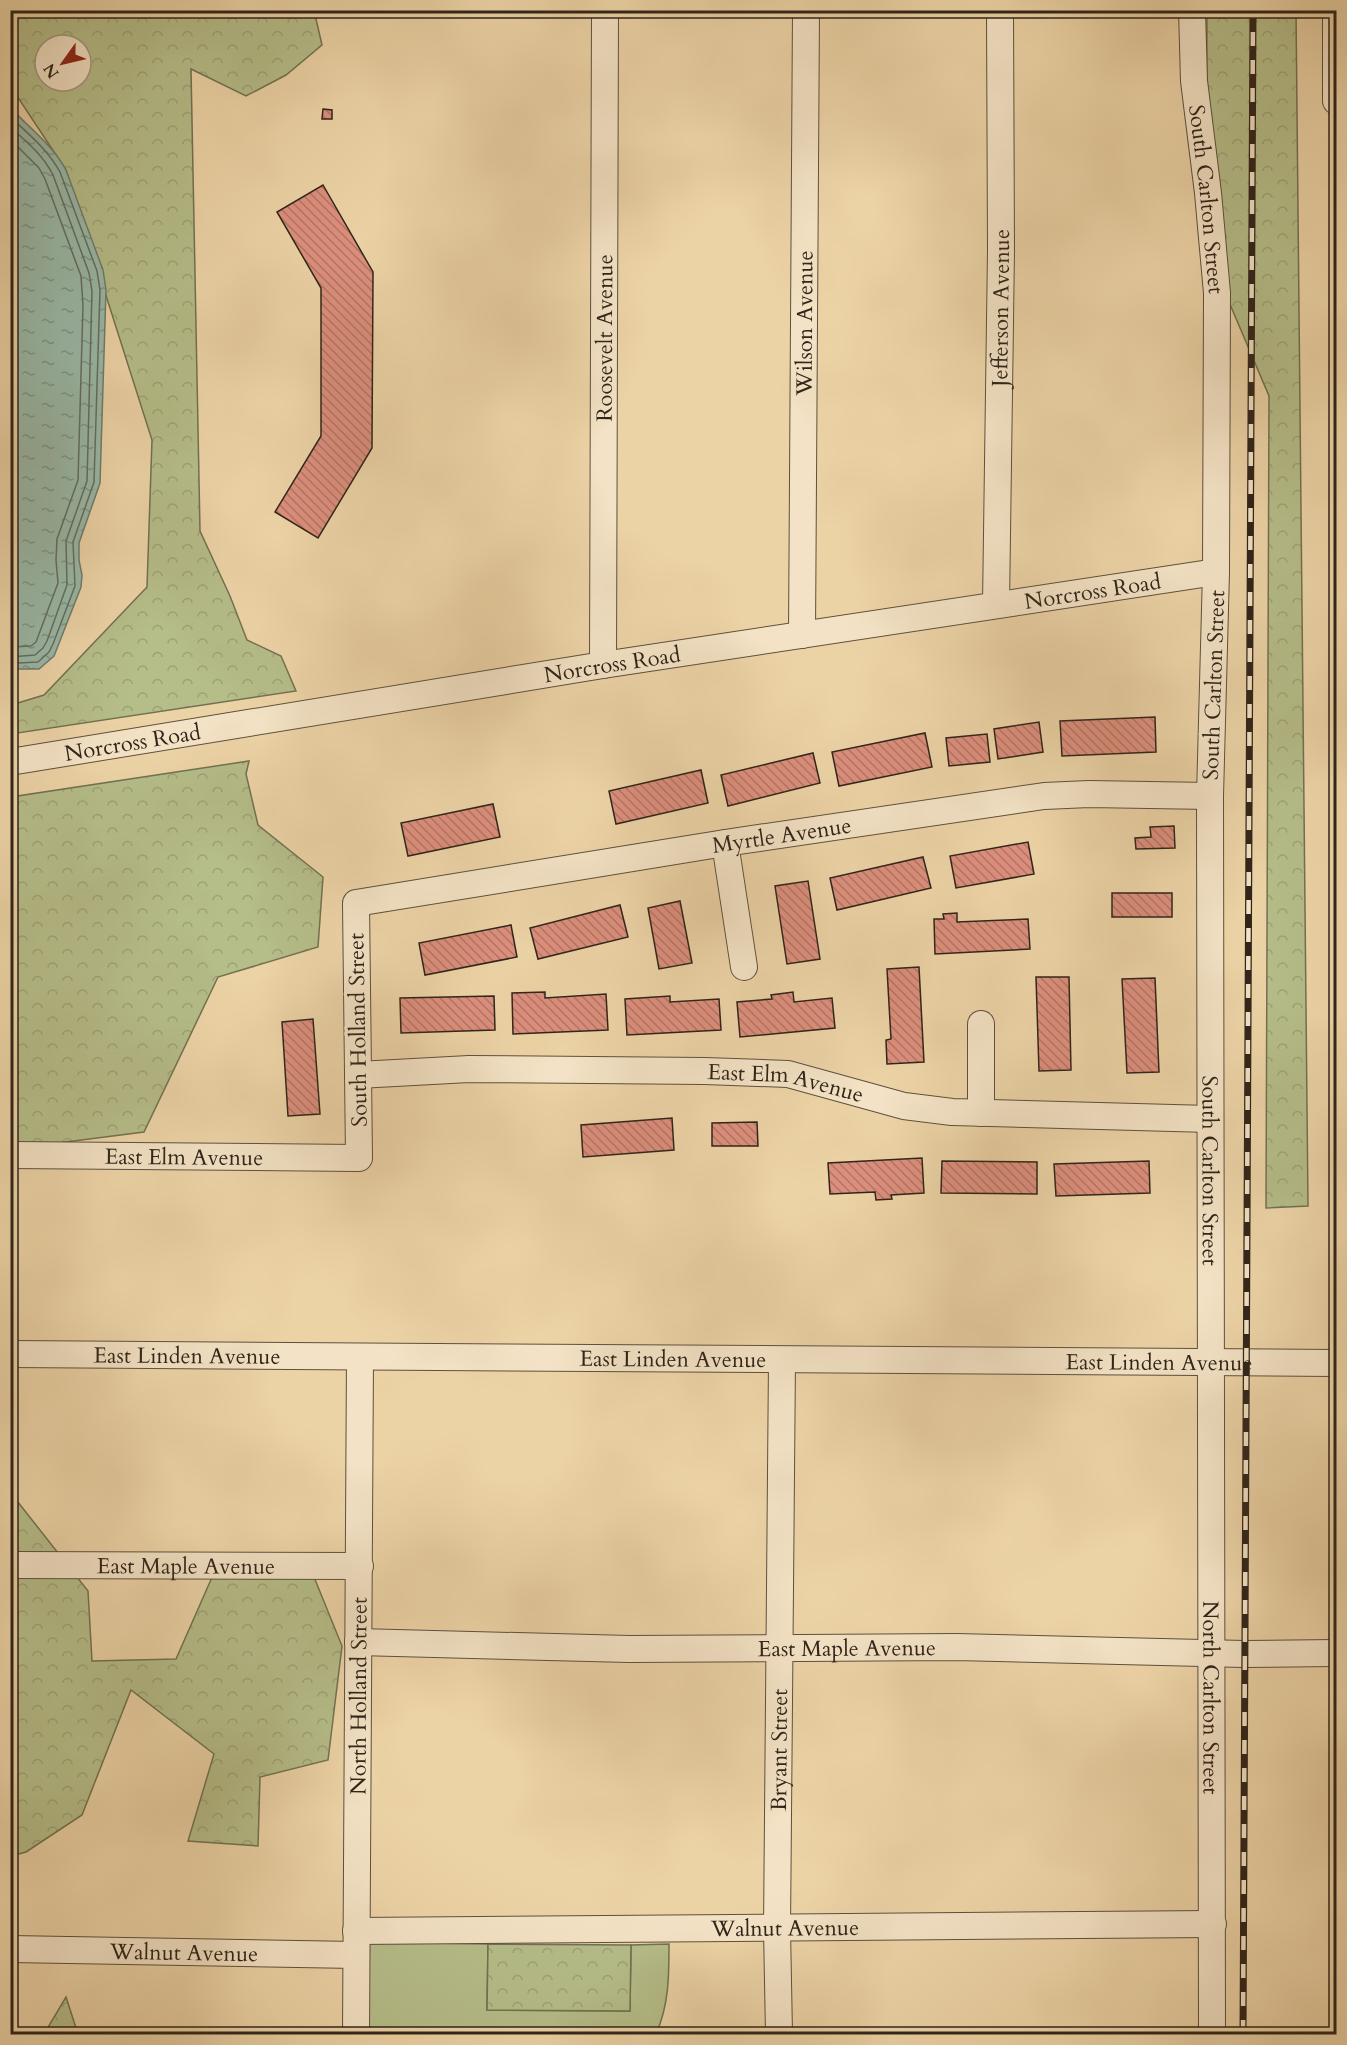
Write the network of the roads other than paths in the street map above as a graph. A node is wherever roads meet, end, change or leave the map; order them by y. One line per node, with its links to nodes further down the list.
1 (605, 10): 10 (street, Roosevelt Avenue)
2 (806, 10): 9 (street, Wilson Avenue)
3 (1000, 10): 8 (street, Jefferson Avenue)
4 (1192, 10): 7 (street, South Carlton Street)
5 (1336, 10): 6 (street)
6 (1336, 101)
7 (1216, 572): 8 (street, Norcross Road); 12 (street, South Carlton Street)
8 (996, 605): 9 (street, Norcross Road)
9 (802, 635): 10 (street, Norcross Road)
10 (603, 665): 11 (street, Norcross Road)
11 (10, 762)
12 (1210, 796): 13 (street, Myrtle Avenue); 19 (street, South Carlton Street)
13 (724, 843): 14 (street, Myrtle Avenue); 15 (street)
14 (356, 903): 17 (street, South Holland Street)
15 (744, 967)
16 (981, 1024): 18 (street)
17 (358, 1075): 18 (street, East Elm Avenue); 21 (street, South Holland Street)
18 (981, 1113): 19 (street, East Elm Avenue)
19 (1210, 1119): 25 (street, South Carlton Street)
20 (10, 1155): 21 (street, East Elm Avenue)
21 (358, 1158)
22 (10, 1354): 23 (street, East Linden Avenue)
23 (360, 1357): 24 (street, East Linden Avenue); 28 (street, North Holland Street)
24 (782, 1360): 25 (street, East Linden Avenue); 30 (street, Bryant Street)
25 (1210, 1362): 26 (street, East Linden Avenue); 31 (street, North Carlton Street)
26 (1336, 1363)
27 (10, 1565): 28 (street, East Maple Avenue)
28 (360, 1566): 29 (street, North Holland Street)
29 (358, 1642): 30 (street, East Maple Avenue); 35 (street, North Holland Street)
30 (778, 1648): 31 (street, East Maple Avenue); 34 (street, Bryant Street)
31 (1210, 1653): 32 (street, East Maple Avenue); 33 (street, North Carlton Street)
32 (1336, 1653)
33 (1213, 1924): 34 (street, Walnut Avenue); 39 (street, North Carlton Street)
34 (777, 1929): 35 (street, Walnut Avenue); 38 (street, Bryant Street)
35 (356, 1943): 36 (street, Walnut Avenue); 37 (street, North Holland Street)
36 (10, 1949)
37 (356, 2034)
38 (779, 2034)
39 (1212, 2034)

